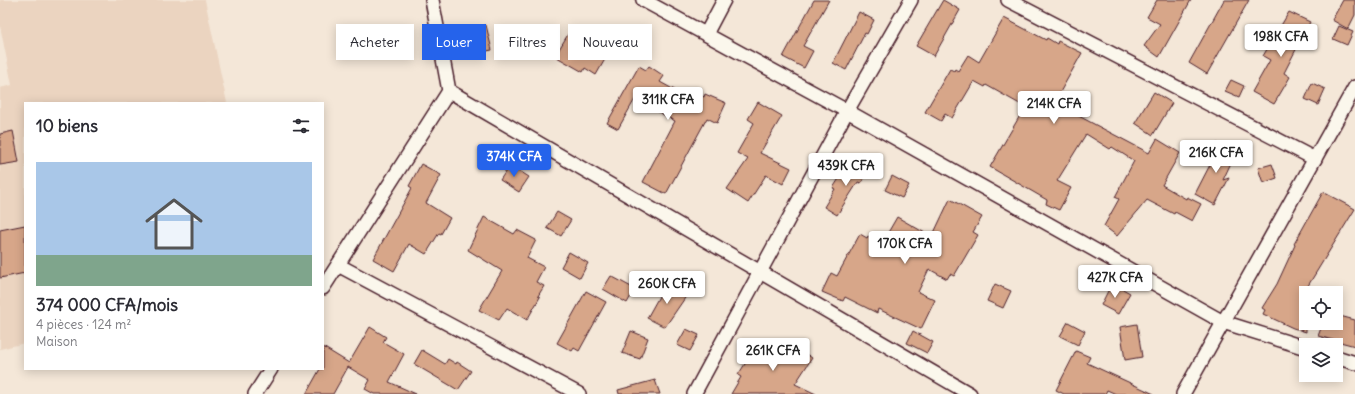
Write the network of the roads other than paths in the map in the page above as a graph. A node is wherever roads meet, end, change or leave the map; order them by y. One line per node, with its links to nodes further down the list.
1 (432, 0): 8 (street)
2 (643, 0): 6 (street)
3 (724, 0): 6 (street)
4 (910, 0): 9 (street)
5 (1008, 0): 10 (street)
6 (706, 34): 9 (street)
7 (1355, 87): 10 (street)
8 (449, 91): 11 (street); 12 (street)
9 (847, 111): 12 (street); 14 (street)
10 (1315, 159): 14 (street)
11 (338, 265): 13 (street); 20 (street)
12 (760, 272): 21 (street); 22 (street)
13 (324, 286)
14 (1223, 322): 15 (street); 23 (street)
15 (1299, 346)
16 (1343, 359): 17 (street)
17 (1355, 363)
18 (270, 370): 19 (street)
19 (255, 394)
20 (580, 394)
21 (694, 394)
22 (970, 394)
23 (1183, 394)

